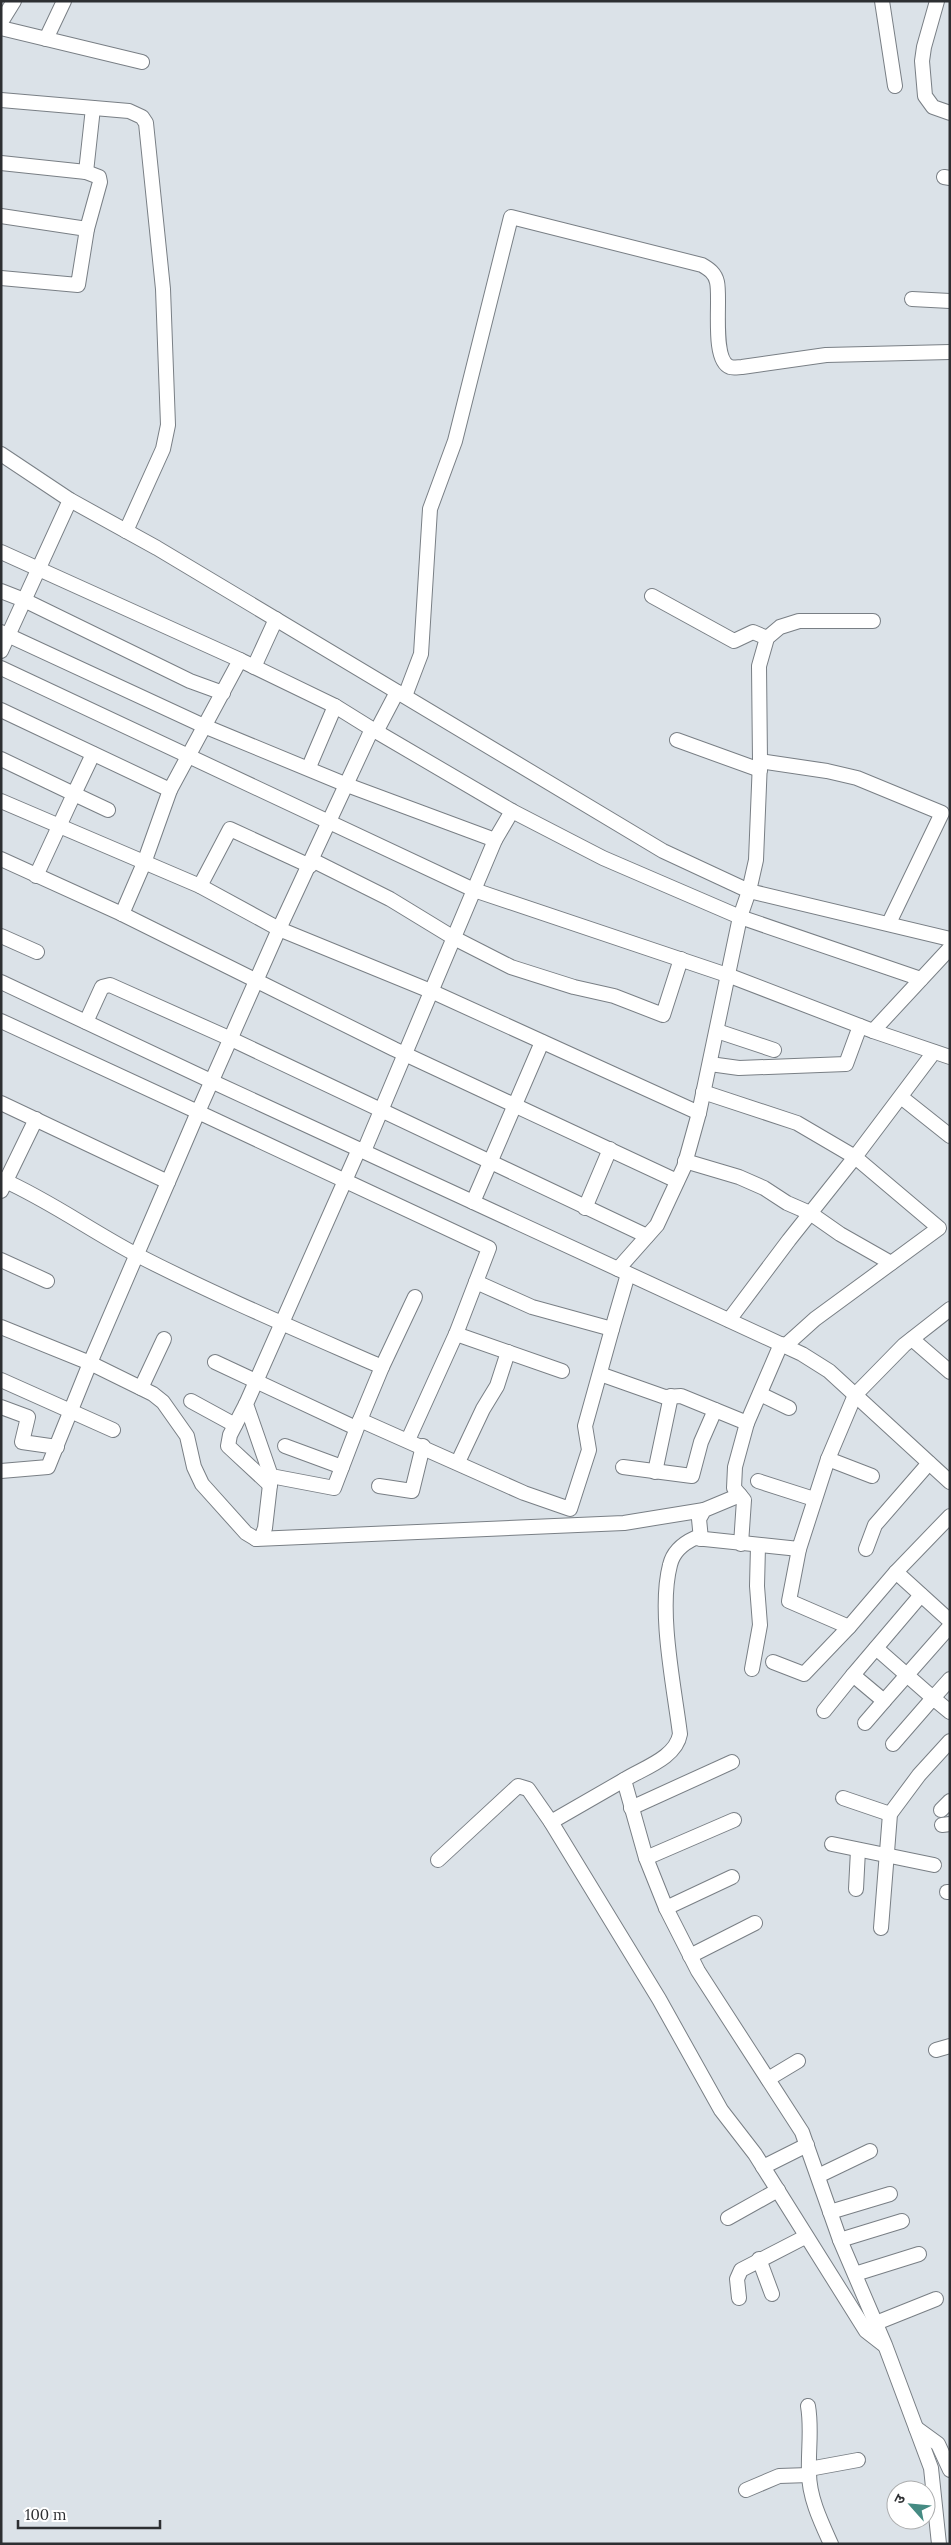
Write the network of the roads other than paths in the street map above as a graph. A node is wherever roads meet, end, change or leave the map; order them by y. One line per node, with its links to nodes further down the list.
1 (14, 1): 5 (street)
2 (64, 1): 7 (street)
3 (882, 1): 9 (street)
4 (937, 1): 12 (street)
5 (1, 22)
6 (1, 28): 7 (street)
7 (46, 39): 8 (street)
8 (142, 62)
9 (895, 86)
10 (1, 100): 11 (street)
11 (93, 108): 14 (street); 23 (street)
12 (950, 112)
13 (1, 163): 14 (street)
14 (86, 172): 16 (street)
15 (1, 216): 16 (street)
16 (87, 229): 17 (street)
17 (1, 278)
18 (912, 299): 19 (street)
19 (950, 301)
20 (950, 352): 38 (street)
21 (1, 454): 22 (street)
22 (70, 500): 23 (street); 25 (street)
23 (126, 531): 29 (street)
24 (1, 552): 25 (street)
25 (39, 569): 28 (street); 34 (street)
26 (1, 591): 28 (street)
27 (652, 596): 32 (street)
28 (24, 600): 31 (street); 37 (street)
29 (276, 619): 35 (street); 38 (street)
30 (873, 621): 32 (street)
31 (5, 634): 33 (street); 41 (street)
32 (767, 638): 47 (street)
33 (1, 651)
34 (240, 660): 35 (street); 37 (street)
35 (254, 666): 39 (street)
36 (1, 668): 46 (street)
37 (223, 693): 41 (street)
38 (401, 694): 42 (street); 64 (street)
39 (335, 706): 42 (street); 48 (street)
40 (1, 710): 44 (street)
41 (204, 726): 46 (street); 48 (street)
42 (374, 730): 49 (street); 54 (street)
43 (677, 740): 47 (street)
44 (93, 754): 50 (street); 51 (street)
45 (1, 758): 51 (street)
46 (189, 758): 50 (street); 55 (street)
47 (760, 765): 64 (street); 67 (street)
48 (309, 767): 49 (street)
49 (347, 785): 55 (street); 57 (street)
50 (170, 790): 59 (street)
51 (74, 794): 53 (street); 56 (street)
52 (1, 801): 56 (street)
53 (108, 810)
54 (512, 811): 57 (street); 66 (street)
55 (330, 821): 60 (street); 63 (street)
56 (59, 827): 59 (street); 61 (street)
57 (495, 840): 63 (street)
58 (1, 859): 61 (street)
59 (144, 863): 62 (street); 65 (street)
60 (311, 863): 62 (street); 68 (street); 70 (street)
61 (36, 876): 65 (street)
62 (200, 886): 68 (street)
63 (474, 890): 70 (street); 74 (street)
64 (750, 891): 66 (street); 67 (street)
65 (122, 914): 77 (street)
66 (740, 917): 75 (street); 76 (street)
67 (889, 923): 71 (street)
68 (279, 930): 77 (street); 79 (street)
69 (1, 936): 73 (street)
70 (454, 938): 74 (street); 79 (street)
71 (950, 939)
72 (950, 948): 76 (street)
73 (37, 952)
74 (681, 959): 75 (street)
75 (730, 976): 82 (street); 83 (street)
76 (921, 979): 82 (street)
77 (258, 980): 84 (street); 88 (street)
78 (1, 982): 81 (street)
79 (433, 992): 85 (street); 88 (street)
80 (1, 1021): 97 (street)
81 (86, 1022): 84 (street); 91 (street)
82 (866, 1028): 87 (street); 90 (street)
83 (717, 1031): 86 (street); 90 (street)
84 (230, 1039): 91 (street); 96 (street)
85 (542, 1042): 95 (street); 98 (street)
86 (774, 1050)
87 (934, 1052): 89 (street); 93 (street)
88 (406, 1054): 95 (street); 96 (street)
89 (950, 1058)
90 (710, 1064): 92 (street)
91 (211, 1082): 97 (street); 102 (street)
92 (703, 1092): 98 (street); 103 (street)
93 (901, 1097): 100 (street); 103 (street)
94 (1, 1103): 99 (street)
95 (515, 1105): 101 (street); 105 (street)
96 (381, 1111): 102 (street); 105 (street)
97 (198, 1112): 106 (street); 108 (street)
98 (699, 1113): 104 (street)
99 (36, 1119): 108 (street); 109 (street)
100 (950, 1136)
101 (610, 1149): 107 (street); 111 (street)
102 (361, 1150): 106 (street); 110 (street)
103 (855, 1157): 112 (street); 113 (street)
104 (685, 1161): 107 (street); 112 (street)
105 (490, 1162): 110 (street); 111 (street)
106 (344, 1180): 120 (street); 124 (street)
107 (678, 1181): 114 (street)
108 (168, 1182): 115 (street)
109 (3, 1184): 115 (street)
110 (473, 1202): 118 (street)
111 (585, 1208): 114 (street)
112 (810, 1213): 117 (street); 123 (street)
113 (945, 1224): 117 (street)
114 (647, 1236): 118 (street)
115 (136, 1254): 124 (street); 133 (street)
116 (1, 1260): 119 (street)
117 (891, 1263): 130 (street)
118 (623, 1271): 123 (street); 126 (street)
119 (47, 1281)
120 (476, 1282): 126 (street); 127 (street)
121 (415, 1297): 134 (street)
122 (950, 1309): 128 (street)
123 (730, 1320): 130 (street)
124 (282, 1323): 134 (street); 139 (street)
125 (1, 1327): 133 (street)
126 (612, 1329): 137 (street)
127 (456, 1334): 131 (street); 154 (street)
128 (912, 1338): 136 (street); 142 (street)
129 (164, 1339): 140 (street)
130 (783, 1345): 141 (street); 142 (street)
131 (508, 1352): 135 (street); 159 (street)
132 (215, 1362): 139 (street)
133 (90, 1363): 140 (street); 149 (street)
134 (382, 1367): 150 (street)
135 (562, 1370)
136 (950, 1372)
137 (600, 1374): 143 (street); 159 (street)
138 (1, 1380): 149 (street)
139 (255, 1381): 145 (street); 150 (street)
140 (141, 1388): 174 (street)
141 (760, 1394): 147 (street); 151 (street)
142 (855, 1395): 158 (street); 160 (street)
143 (671, 1396): 148 (street); 164 (street)
144 (191, 1401): 152 (street)
145 (246, 1404): 152 (street); 166 (street)
146 (1, 1407): 157 (street)
147 (789, 1408)
148 (715, 1410): 151 (street); 164 (street)
149 (71, 1411): 153 (street); 157 (street)
150 (358, 1424): 154 (street); 161 (street)
151 (747, 1424): 170 (street)
152 (235, 1425): 166 (street)
153 (113, 1430)
154 (408, 1440): 156 (street)
155 (285, 1446): 161 (street)
156 (423, 1446): 159 (street); 169 (street)
157 (57, 1447): 163 (street)
158 (828, 1459): 165 (street); 171 (street)
159 (458, 1462)
160 (929, 1463): 168 (street); 179 (street)
161 (342, 1467): 166 (street)
162 (623, 1467): 164 (street)
163 (1, 1472)
164 (655, 1472)
165 (872, 1476)
166 (271, 1480): 174 (street)
167 (758, 1481): 171 (street)
168 (950, 1482)
169 (379, 1486)
170 (740, 1495): 172 (street); 176 (street)
171 (814, 1500): 178 (street)
172 (704, 1510): 174 (street); 175 (street)
173 (950, 1516): 180 (street)
174 (256, 1539)
175 (701, 1539): 176 (street); 199 (street)
176 (741, 1544): 177 (street)
177 (758, 1546): 178 (street); 187 (street)
178 (799, 1549): 184 (street)
179 (866, 1549)
180 (896, 1572): 181 (street); 184 (street)
181 (921, 1595): 182 (street); 185 (street)
182 (950, 1621)
183 (950, 1626): 188 (street)
184 (849, 1627): 186 (street)
185 (876, 1648): 188 (street); 189 (street)
186 (773, 1662)
187 (752, 1669)
188 (907, 1674): 191 (street); 192 (street)
189 (854, 1675): 192 (street); 193 (street)
190 (950, 1679): 191 (street)
191 (933, 1698): 194 (street); 196 (street)
192 (884, 1701): 195 (street)
193 (824, 1711)
194 (950, 1712)
195 (865, 1723)
196 (893, 1744)
197 (948, 1747): 202 (street)
198 (732, 1762): 201 (street)
199 (624, 1780): 201 (street); 204 (street)
200 (843, 1798): 202 (street)
201 (631, 1808): 208 (street)
202 (890, 1814): 207 (street)
203 (734, 1820): 208 (street)
204 (551, 1822): 209 (street); 223 (street)
205 (832, 1844): 206 (street)
206 (858, 1850): 207 (street); 212 (street)
207 (886, 1856): 210 (street); 215 (street)
208 (646, 1858): 213 (street)
209 (438, 1860)
210 (934, 1865)
211 (732, 1877): 213 (street)
212 (856, 1889)
213 (666, 1908): 216 (street)
214 (755, 1923): 216 (street)
215 (881, 1928)
216 (690, 1956): 220 (street)
217 (950, 2046): 218 (street)
218 (936, 2050)
219 (798, 2061): 220 (street)
220 (768, 2079): 221 (street)
221 (807, 2145): 223 (street); 224 (street)
222 (870, 2152): 224 (street)
223 (763, 2167): 225 (street)
224 (818, 2176): 227 (street)
225 (778, 2190): 228 (street); 230 (street)
226 (890, 2194): 227 (street)
227 (830, 2212): 231 (street)
228 (728, 2218)
229 (902, 2221): 231 (street)
230 (805, 2237): 233 (street); 239 (street)
231 (840, 2240): 234 (street)
232 (919, 2254): 234 (street)
233 (759, 2259): 235 (street); 236 (street)
234 (855, 2274): 238 (street)
235 (772, 2294)
236 (739, 2298)
237 (936, 2299): 238 (street)
238 (876, 2324): 239 (street)
239 (885, 2345): 241 (street)
240 (808, 2406): 244 (street)
241 (916, 2428): 243 (street); 246 (street)
242 (858, 2460): 244 (street)
243 (950, 2470)
244 (809, 2472): 248 (street); 250 (street)
245 (950, 2475): 247 (street)
246 (932, 2480)
247 (935, 2480)
248 (746, 2490)
249 (936, 2517): 251 (street)
250 (831, 2544)
251 (939, 2544)

